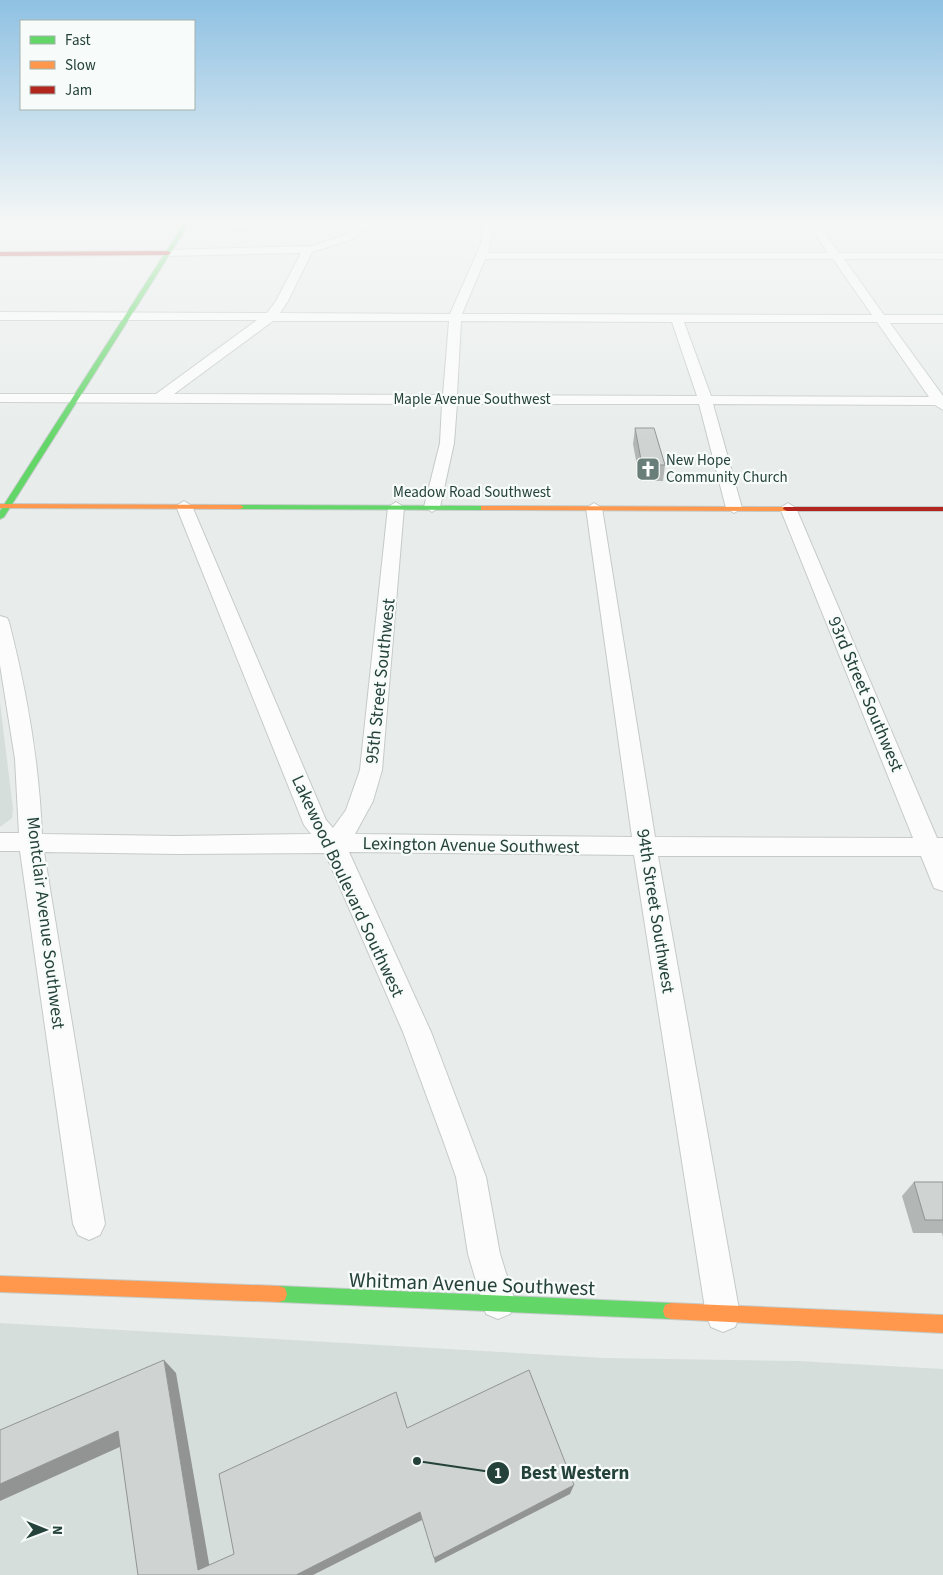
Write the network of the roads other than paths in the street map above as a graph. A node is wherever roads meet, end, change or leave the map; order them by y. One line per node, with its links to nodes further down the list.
1 (141, 296): 6 (street)
2 (287, 296): 7 (street)
3 (464, 296): 8 (street)
4 (865, 296): 10 (street)
5 (0, 316): 6 (street)
6 (128, 316): 7 (street); 12 (street)
7 (270, 317): 8 (street); 13 (street)
8 (455, 317): 9 (street); 15 (street)
9 (677, 318): 10 (street); 16 (street)
10 (882, 319): 11 (street); 17 (street)
11 (943, 320)
12 (78, 397): 13 (street, Maple Avenue Southwest); 14 (street, Maple Avenue Southwest); 18 (street)
13 (161, 397): 15 (street, Maple Avenue Southwest)
14 (0, 398)
15 (450, 398): 16 (street, Maple Avenue Southwest); 21 (street)
16 (705, 400): 17 (street, Maple Avenue Southwest); 23 (street)
17 (942, 403)
18 (3, 506): 19 (street, Meadow Road Southwest); 26 (street)
19 (184, 506): 20 (street, Meadow Road Southwest); 30 (street, Lakewood Boulevard Southwest)
20 (396, 507): 21 (street, Meadow Road Southwest); 30 (street, 95th Street Southwest)
21 (432, 507): 22 (street, Meadow Road Southwest)
22 (594, 508): 23 (street, Meadow Road Southwest); 31 (street, 94th Street Southwest)
23 (734, 508): 24 (street, Meadow Road Southwest)
24 (788, 508): 25 (street, Meadow Road Southwest); 32 (street, 93rd Street Southwest)
25 (943, 509)
26 (0, 517)
27 (0, 622): 29 (street, Montclair Avenue Southwest)
28 (0, 842): 29 (street, Lexington Avenue Southwest)
29 (31, 842): 30 (street, Lexington Avenue Southwest); 34 (street, Montclair Avenue Southwest)
30 (333, 844): 31 (street, Lexington Avenue Southwest); 36 (street, Lakewood Boulevard Southwest)
31 (645, 847): 32 (street, Lexington Avenue Southwest); 37 (street, 94th Street Southwest)
32 (936, 847): 33 (street, 93rd Street Southwest)
33 (943, 881)
34 (89, 1224)
35 (0, 1284): 36 (street, Whitman Avenue Southwest)
36 (498, 1302): 37 (street, Whitman Avenue Southwest)
37 (723, 1314): 38 (street, Whitman Avenue Southwest)
38 (943, 1324)

